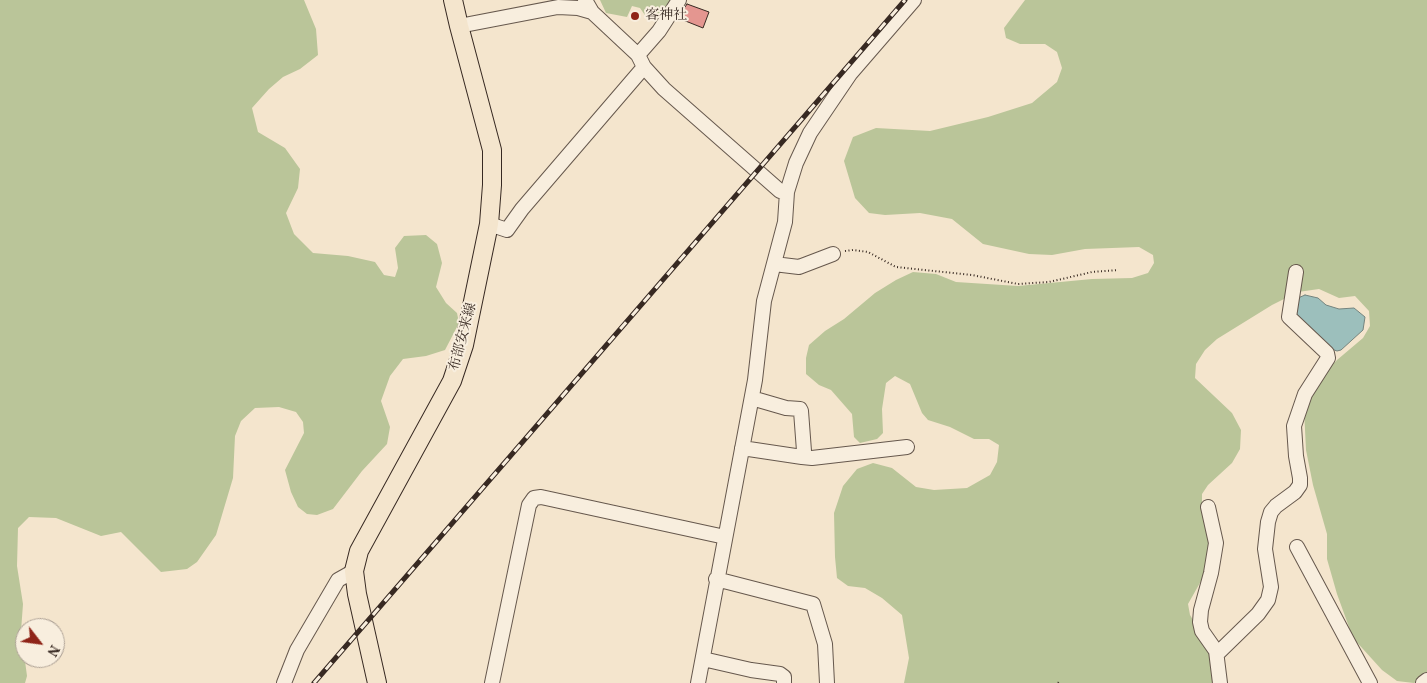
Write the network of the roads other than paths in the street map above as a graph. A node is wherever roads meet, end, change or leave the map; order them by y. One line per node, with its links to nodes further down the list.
1 (453, 0): 5 (main road, 布部安来線)
2 (679, 0): 6 (street)
3 (914, 0): 7 (street)
4 (589, 6): 5 (street); 6 (street)
5 (459, 26): 8 (main road, 布部安来線)
6 (641, 61): 7 (street); 8 (street)
7 (787, 192): 10 (street)
8 (489, 224): 19 (main road, 布部安来線)
9 (833, 254): 10 (street)
10 (774, 264): 14 (street)
11 (1296, 272): 21 (street)
12 (755, 399): 15 (street)
13 (907, 446): 15 (street)
14 (742, 448): 15 (street); 17 (street)
15 (805, 457)
16 (1208, 506): 21 (street)
17 (725, 537): 20 (street); 26 (street)
18 (1297, 547): 31 (street)
19 (354, 571): 24 (street); 25 (main road, 布部安来線)
20 (716, 579): 22 (street); 29 (street)
21 (1217, 654): 30 (street)
22 (703, 658): 27 (street); 28 (street)
23 (1427, 680): 32 (street)
24 (284, 683)
25 (377, 683)
26 (492, 683)
27 (698, 683)
28 (784, 683)
29 (827, 683)
30 (1220, 683)
31 (1370, 683)
32 (1423, 683)

